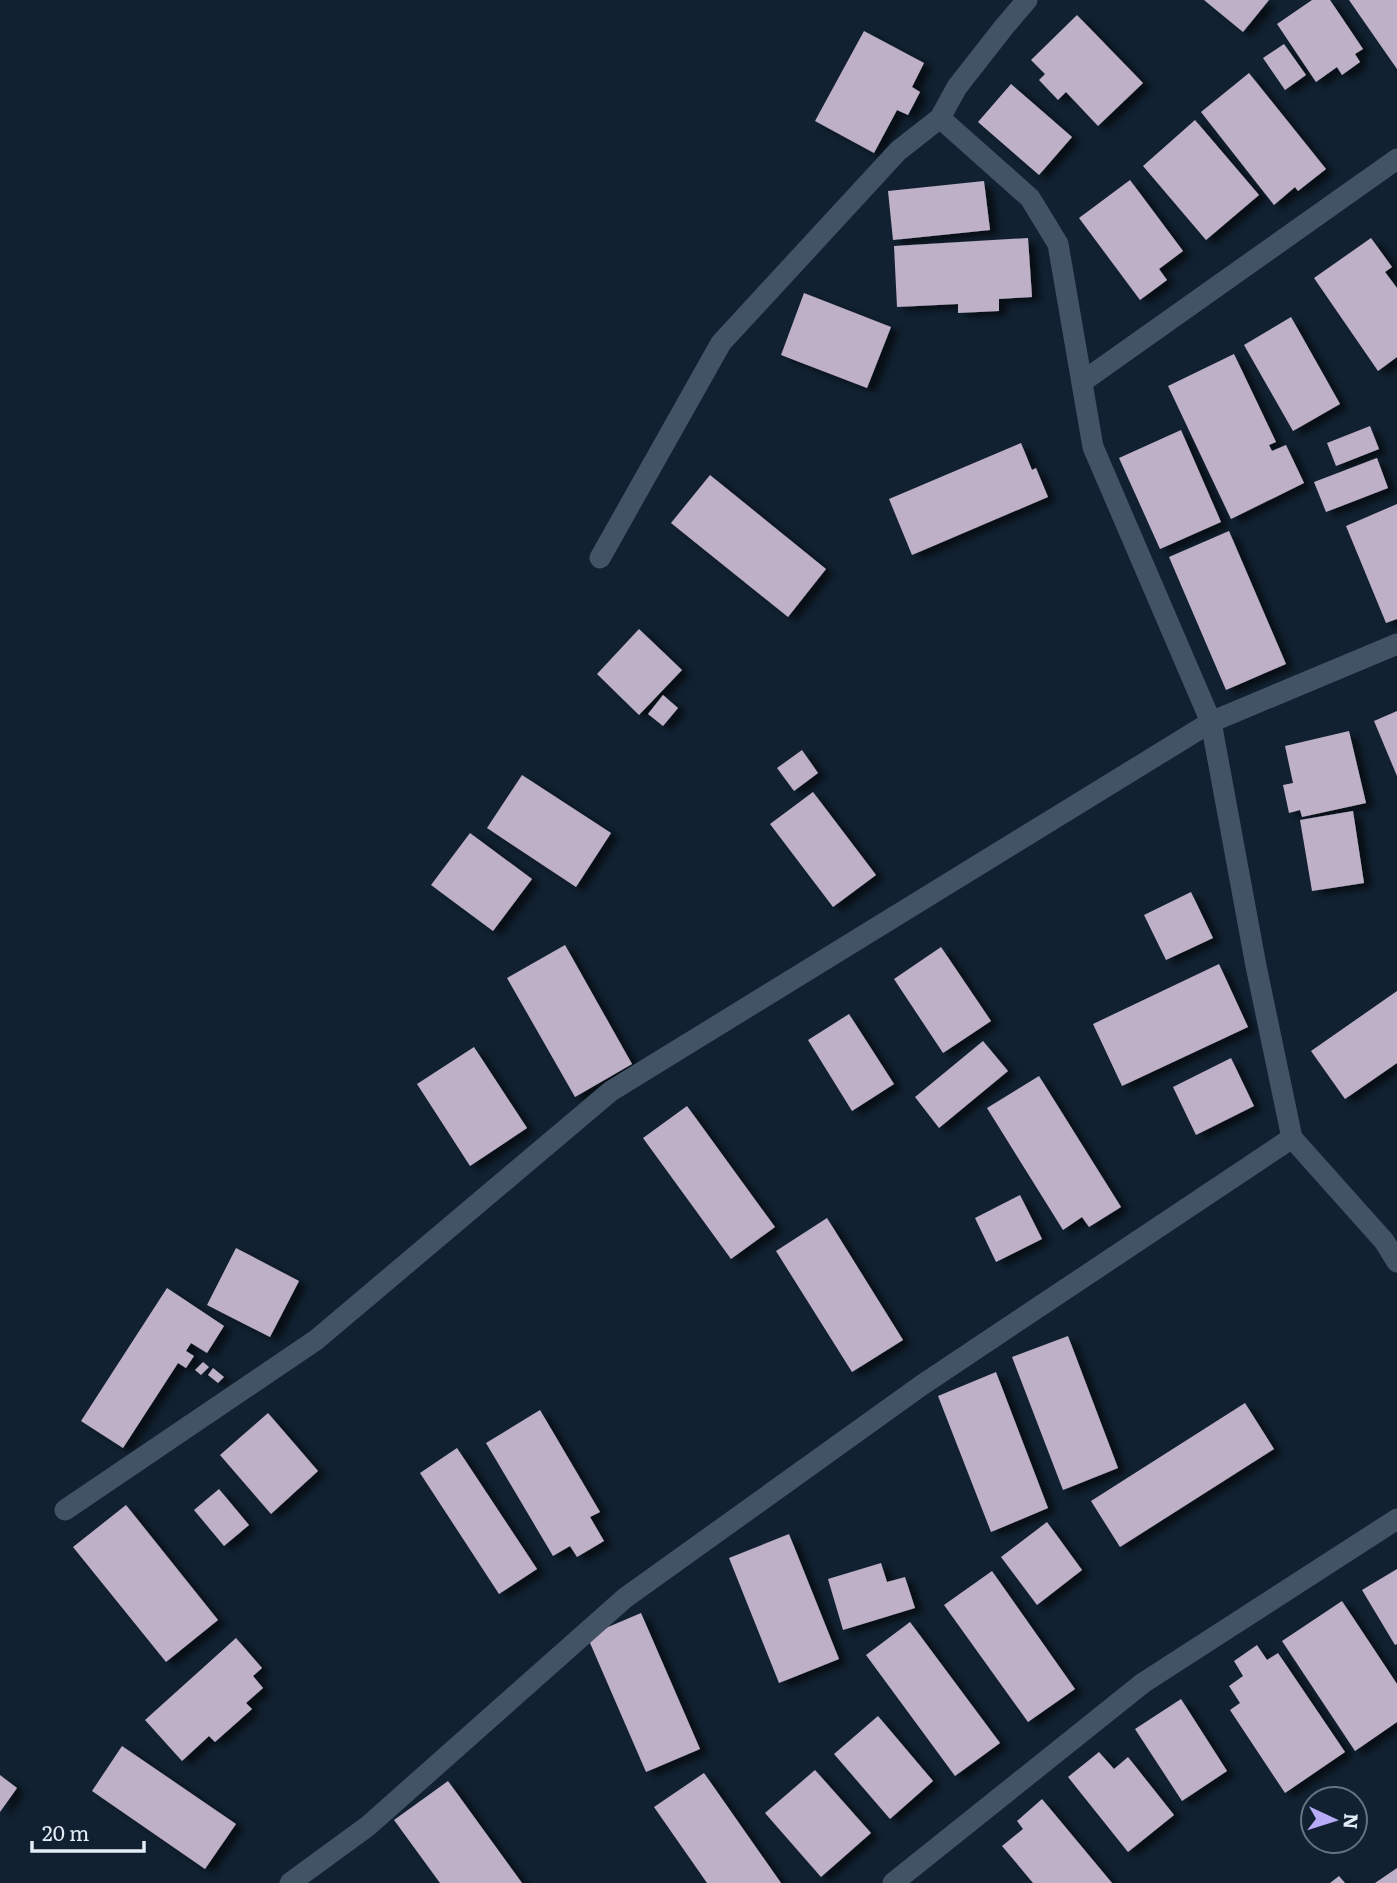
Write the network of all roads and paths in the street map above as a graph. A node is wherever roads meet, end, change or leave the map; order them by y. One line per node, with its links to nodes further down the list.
1 (1027, 0): 2 (street)
2 (940, 118): 4 (street); 5 (street)
3 (1397, 159): 4 (street)
4 (1082, 382): 7 (street)
5 (600, 558)
6 (1397, 644): 7 (street)
7 (1211, 722): 8 (street); 11 (street)
8 (1292, 1138): 9 (street); 13 (street)
9 (1390, 1236): 10 (street)
10 (1397, 1262)
11 (65, 1510)
12 (1397, 1519): 14 (street)
13 (290, 1883)
14 (893, 1883)

